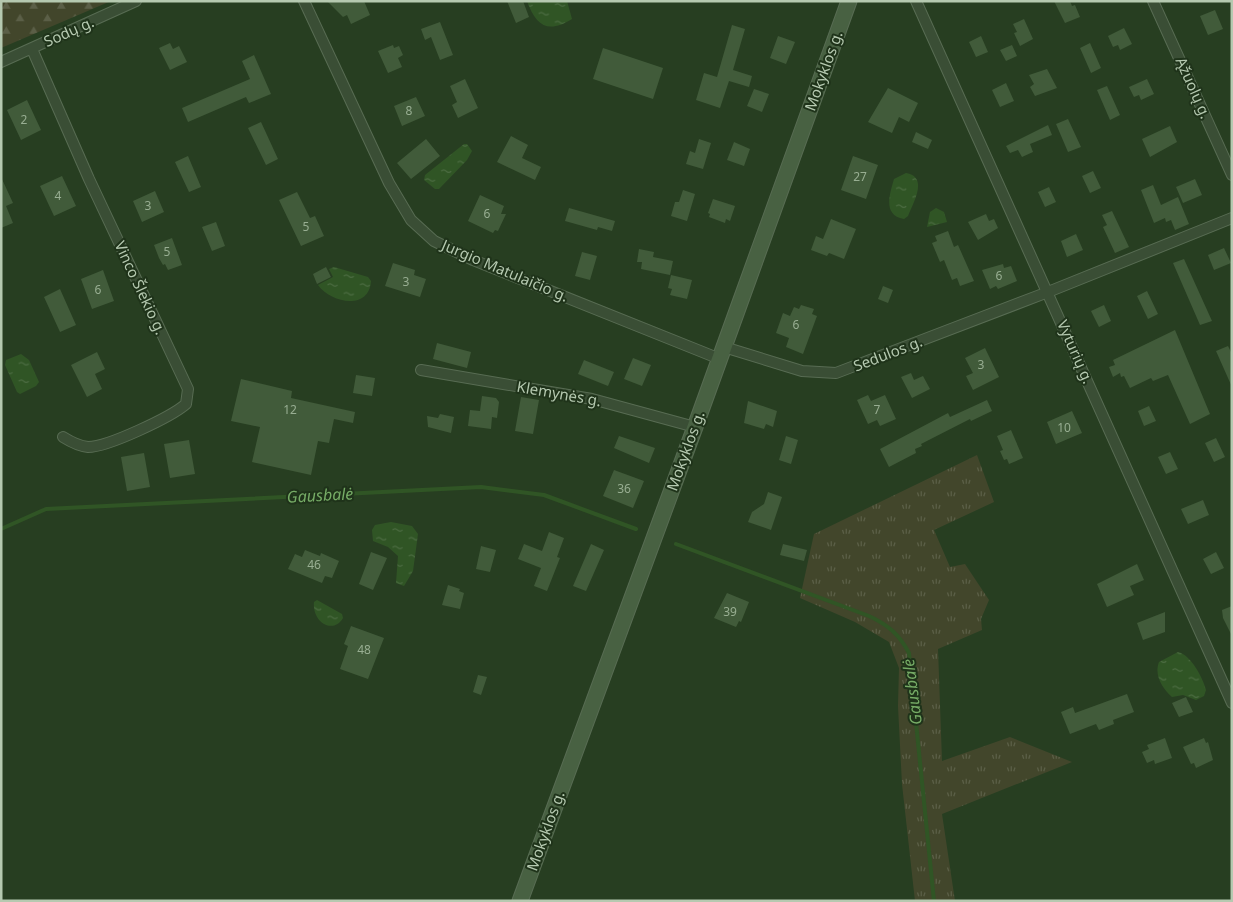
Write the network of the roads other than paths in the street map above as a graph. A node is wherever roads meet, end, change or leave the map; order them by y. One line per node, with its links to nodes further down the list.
1 (136, 1): 6 (street, Sodų g.)
2 (304, 1): 11 (street, Jurgio Matulaičio g.)
3 (849, 1): 11 (main road, Mokyklos g.)
4 (916, 1): 10 (street, Vyturių g.)
5 (1154, 1): 8 (street, Ąžuolų g.)
6 (32, 49): 7 (street, Sodų g.); 14 (street, Vinco Šlekio g.)
7 (1, 62)
8 (1232, 175)
9 (1232, 218): 10 (street, Sedulos g.)
10 (1048, 292): 11 (street, Sedulos g.); 15 (street, Vyturių g.)
11 (722, 353): 13 (main road, Mokyklos g.)
12 (421, 370): 13 (street, Klemynės g.)
13 (695, 427): 16 (main road, Mokyklos g.)
14 (63, 437)
15 (1232, 703)
16 (520, 901)

